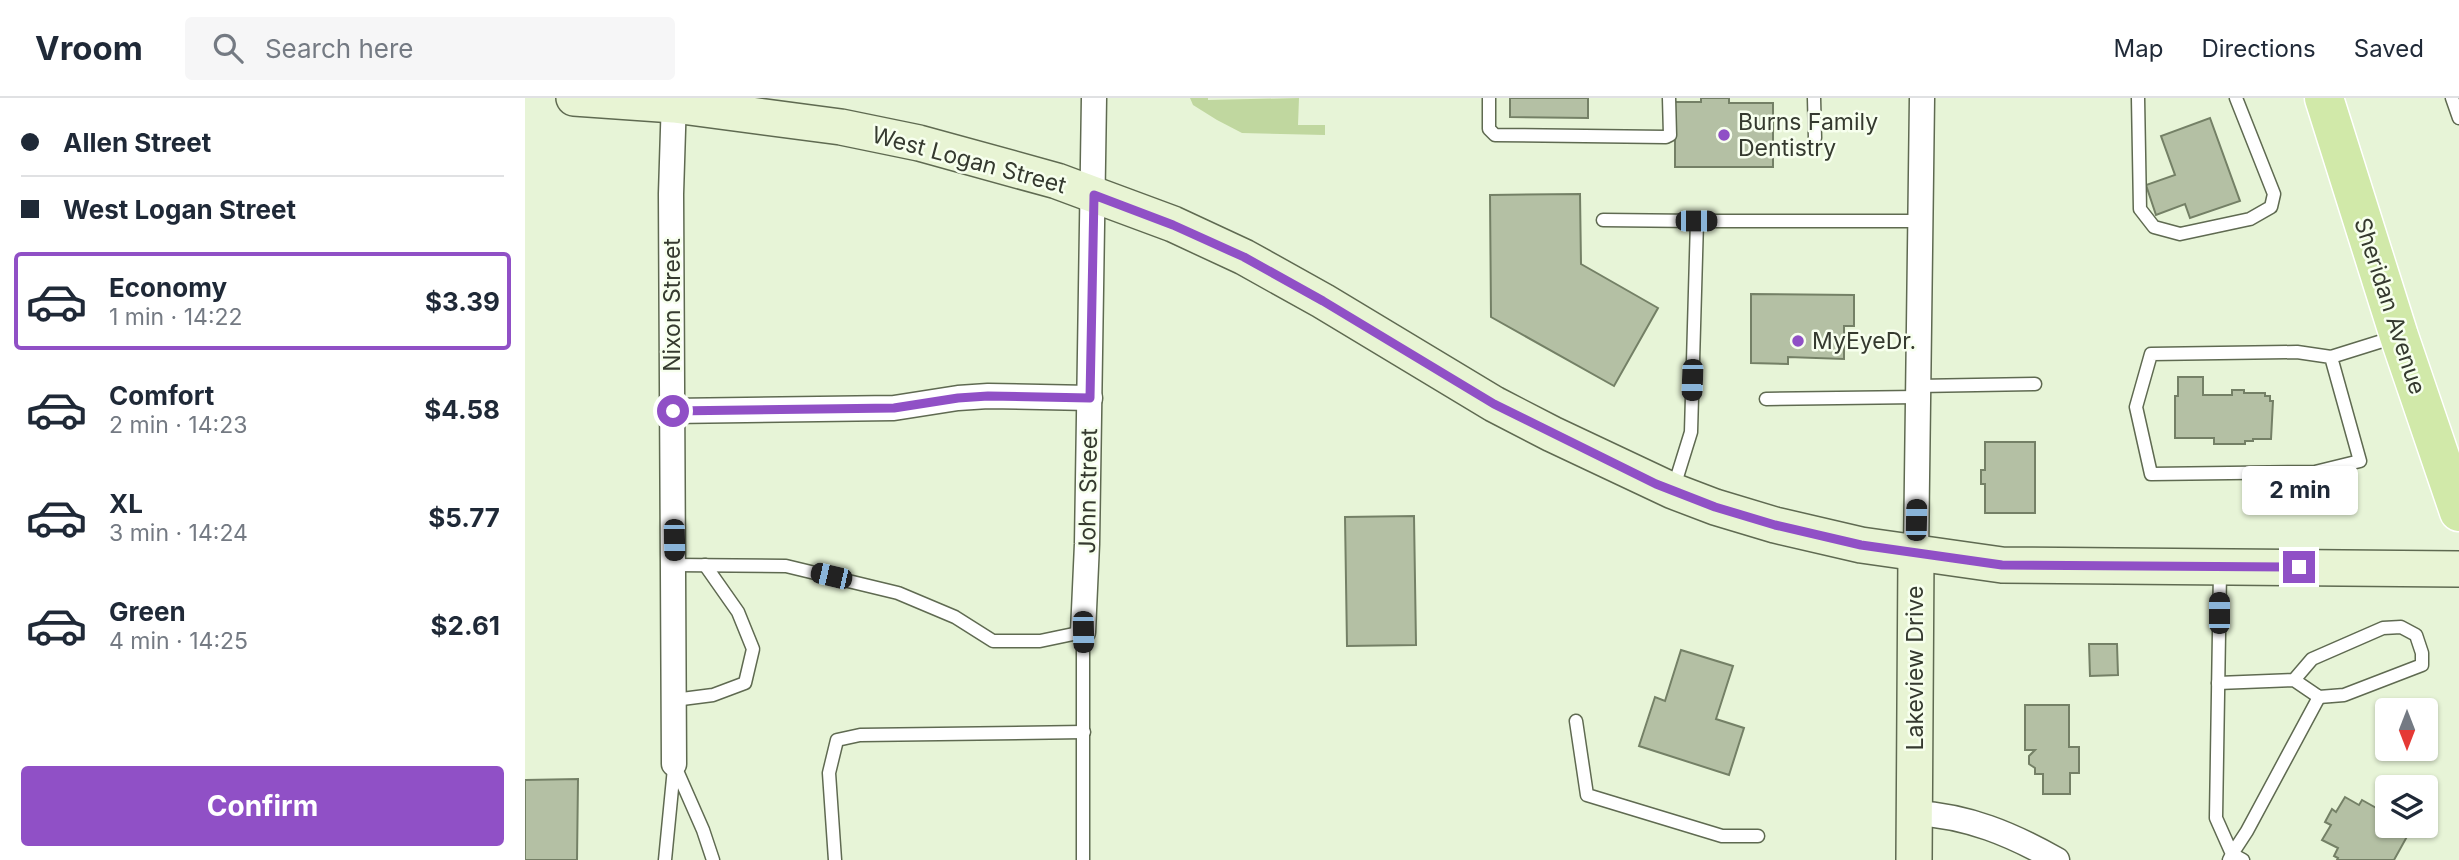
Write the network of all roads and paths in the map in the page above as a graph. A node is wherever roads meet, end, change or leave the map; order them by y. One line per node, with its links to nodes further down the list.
1 (575, 98): 11 (street, West Logan Street)
2 (1094, 98): 14 (street, John Street)
3 (1489, 98): 4 (lane)
4 (1669, 98)
5 (1814, 98): 13 (lane)
6 (1922, 98): 16 (street, Lakeview Drive)
7 (2138, 98): 8 (lane)
8 (2236, 98)
9 (2325, 98): 18 (main road, Sheridan Avenue)
10 (2452, 98): 12 (lane)
11 (674, 102): 14 (street, West Logan Street); 24 (street, Nixon Street)
12 (2459, 118)
13 (1815, 138)
14 (1094, 195): 22 (street, John Street); 25 (street, West Logan Street)
15 (1604, 220): 17 (lane)
16 (1921, 220): 17 (lane); 21 (street, Lakeview Drive)
17 (1696, 221): 25 (lane)
18 (2399, 336): 19 (lane); 26 (main road, Sheridan Avenue)
19 (2331, 357): 19 (lane)
20 (2035, 384): 21 (lane)
21 (1918, 392): 23 (lane); 27 (street, Lakeview Drive)
22 (1090, 398): 24 (street); 32 (street, John Street)
23 (1766, 399)
24 (673, 411): 28 (street, Nixon Street)
25 (1673, 491): 27 (street, West Logan Street)
26 (2459, 512)
27 (1916, 554): 30 (street, West Logan Street); 40 (street, Lakeview Drive)
28 (674, 565): 29 (lane); 36 (street, Nixon Street)
29 (705, 565): 32 (lane); 36 (lane)
30 (2220, 567): 31 (street, West Logan Street); 34 (lane)
31 (2459, 569)
32 (1083, 632): 38 (lane)
33 (2294, 680): 34 (lane); 35 (lane); 35 (lane)
34 (2218, 683): 42 (lane)
35 (2319, 697): 42 (lane)
36 (674, 700): 39 (street, Nixon Street)
37 (1576, 721): 41 (lane)
38 (1084, 732): 45 (lane); 46 (lane)
39 (674, 764): 43 (lane); 44 (lane)
40 (1915, 813): 47 (street, Lakeview Drive); 48 (street)
41 (1758, 836)
42 (2235, 858)
43 (665, 860)
44 (713, 860)
45 (835, 860)
46 (1083, 860)
47 (1915, 860)
48 (2057, 860)

